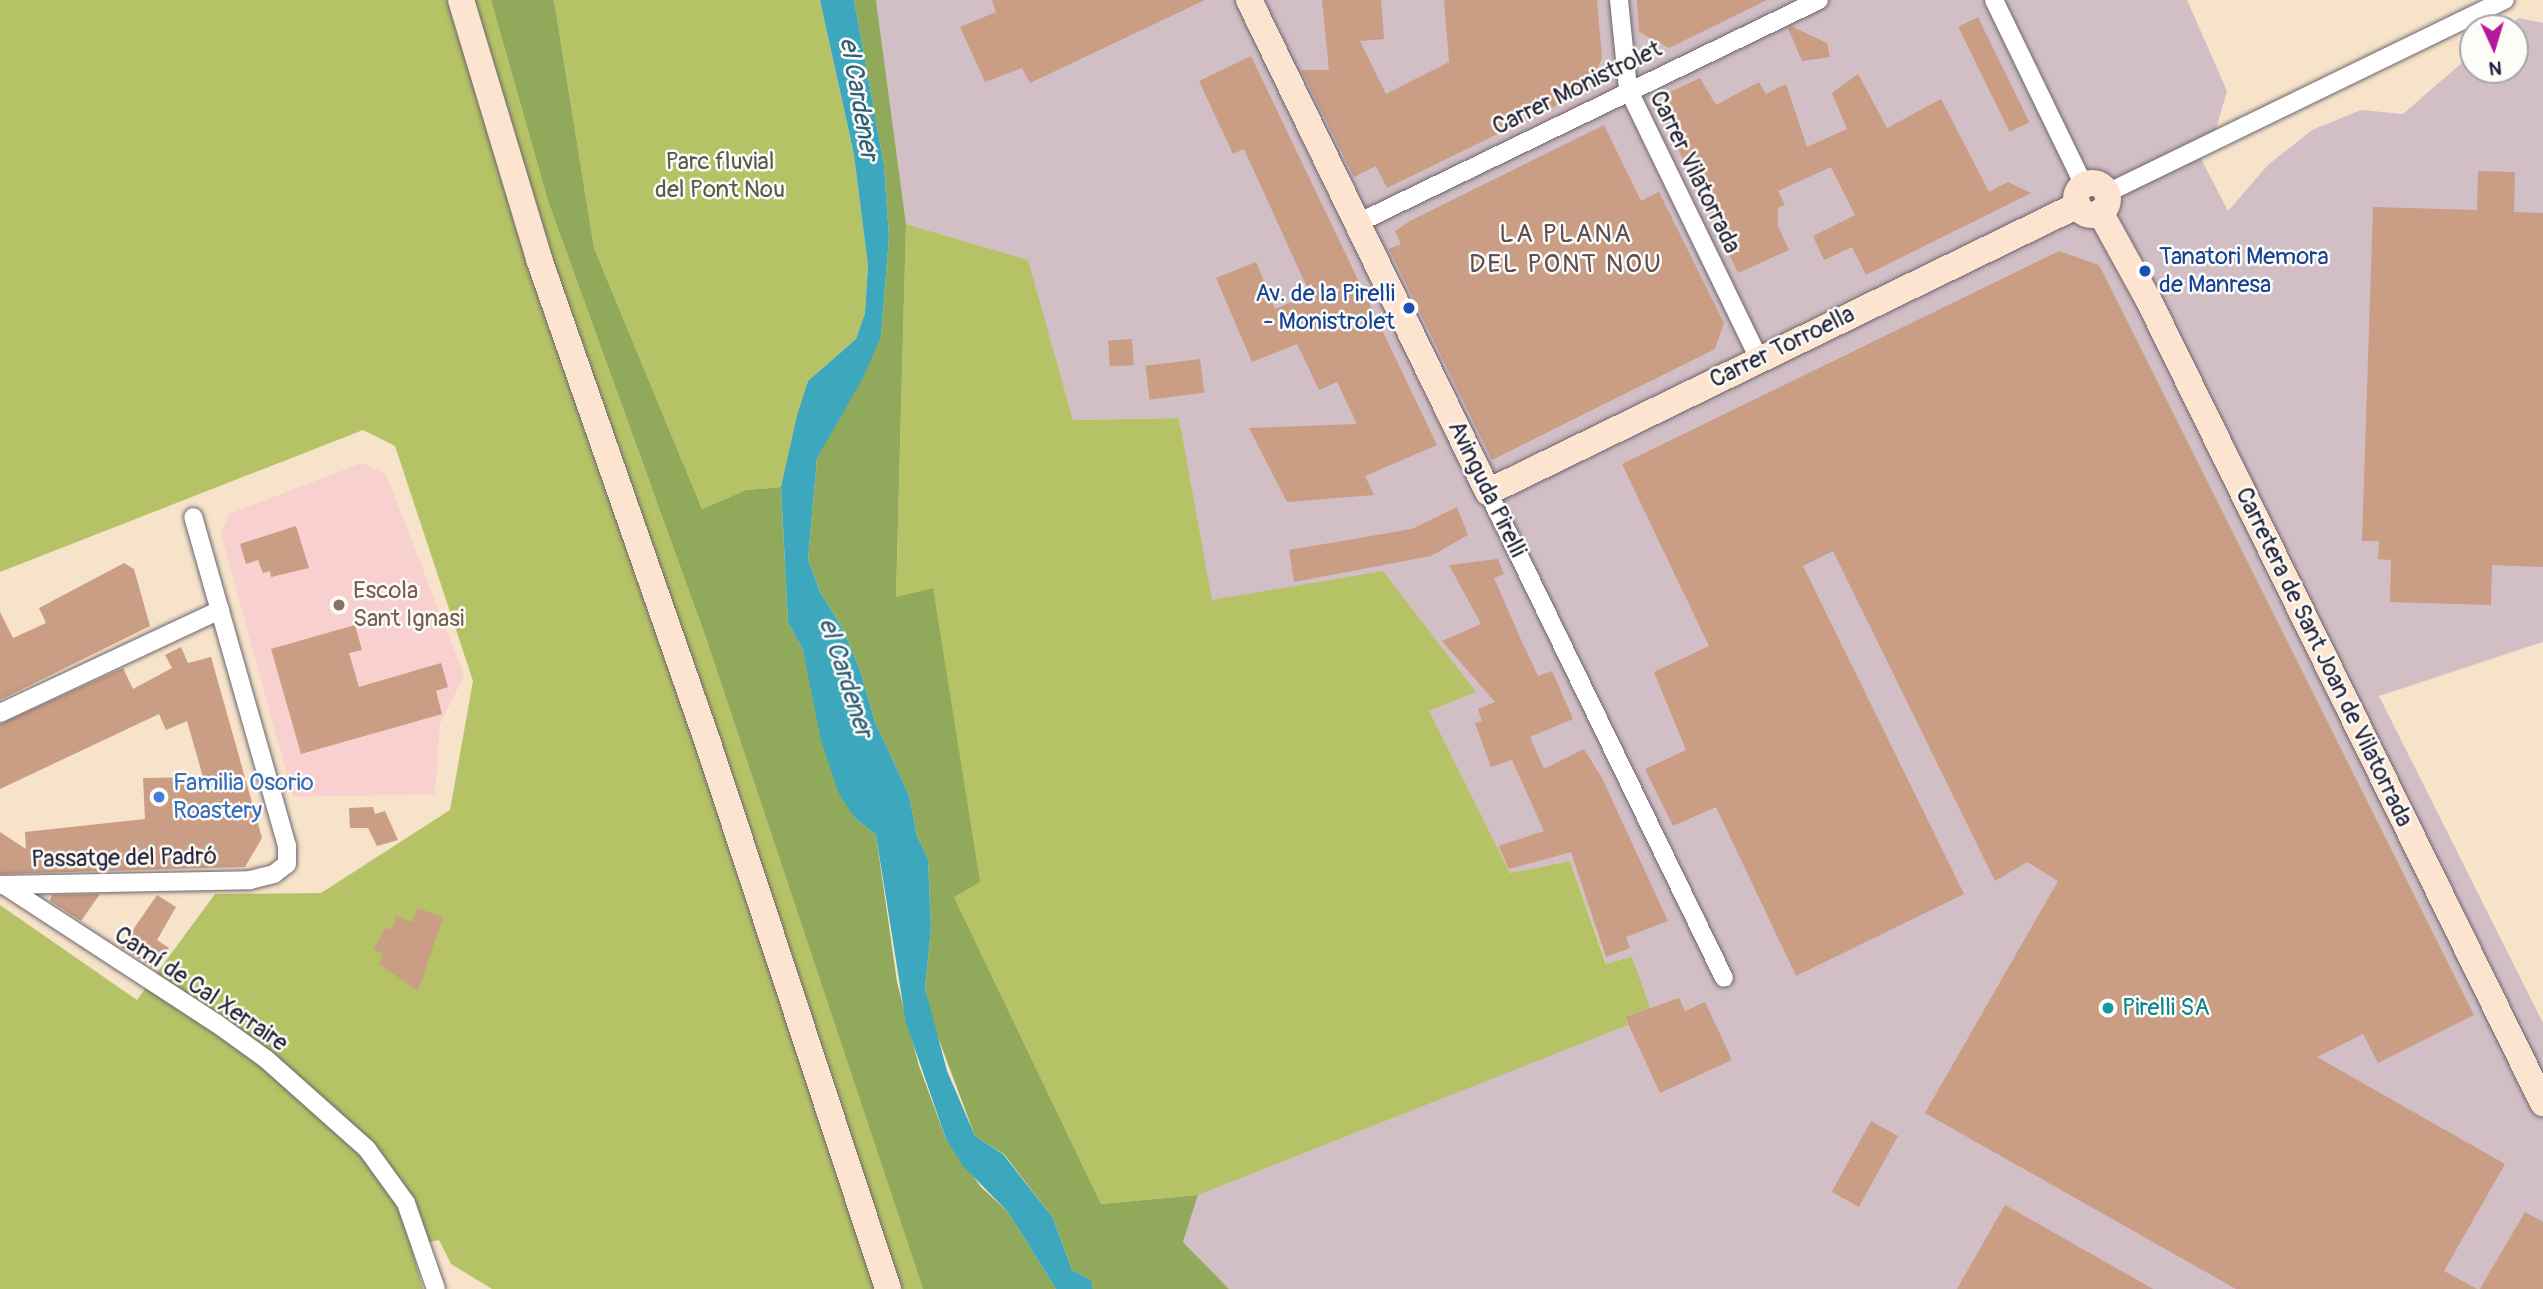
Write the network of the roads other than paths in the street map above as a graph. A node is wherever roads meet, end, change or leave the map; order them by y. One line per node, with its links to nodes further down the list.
1 (461, 0): 19 (street)
2 (1249, 0): 9 (street, Avinguda Pirelli)
3 (1619, 0): 7 (street, Carrer Vilatorrada)
4 (1819, 0): 7 (street, Carrer Monistrolet)
5 (1994, 0): 8 (street)
6 (2505, 0): 8 (street)
7 (1628, 89): 9 (street, Carrer Monistrolet); 10 (street, Carrer Vilatorrada)
8 (2092, 199): 10 (street, Carrer Torroella); 17 (street, Carretera de Sant Joan de Vilatorrada)
9 (1357, 223): 11 (street, Avinguda Pirelli)
10 (1758, 358): 11 (street, Carrer Torroella)
11 (1488, 492): 16 (street, Avinguda Pirelli)
12 (193, 517): 13 (street)
13 (220, 610): 14 (street); 15 (street, Passatge del Padró)
14 (0, 713)
15 (2, 886): 18 (street, Camí de Cal Xerraire)
16 (1724, 978)
17 (2543, 1103)
18 (436, 1289)
19 (888, 1289)

